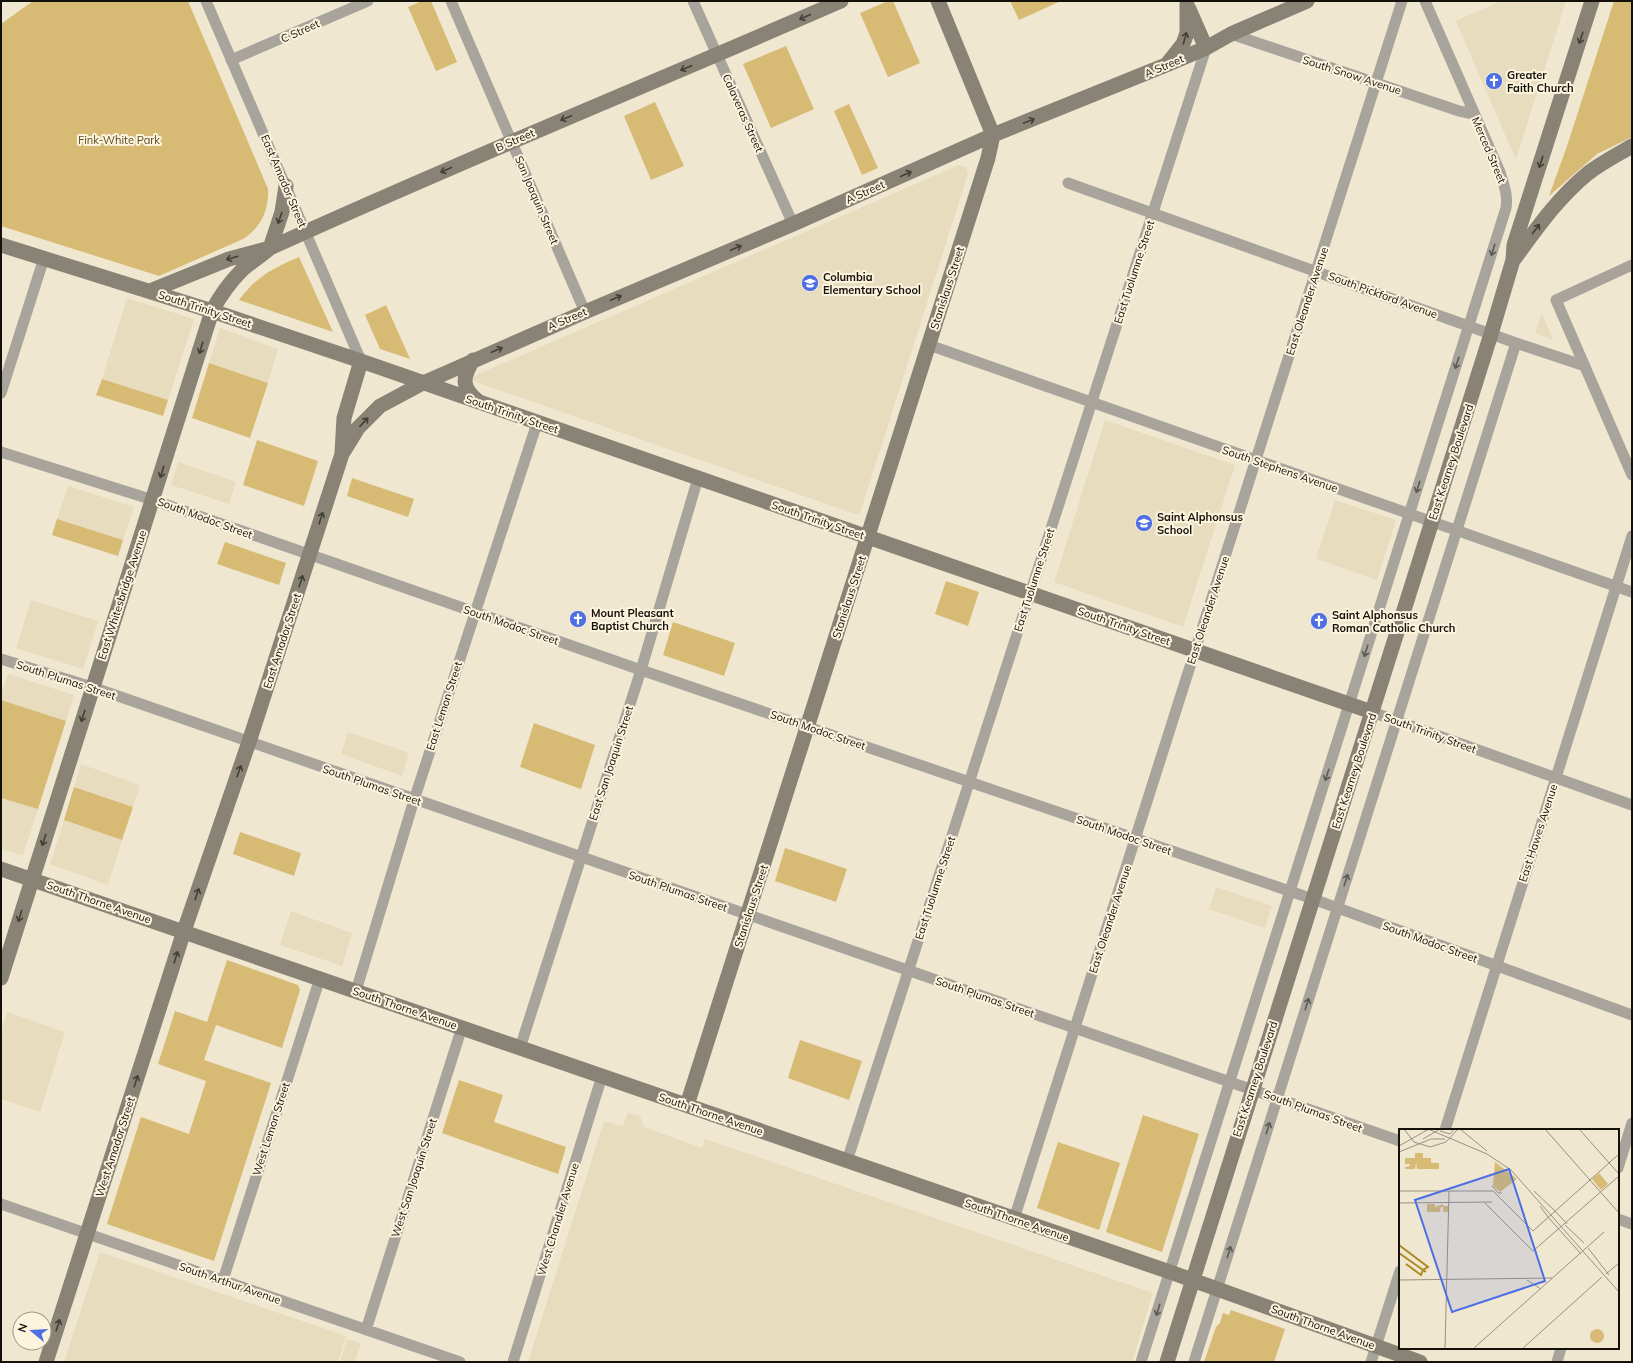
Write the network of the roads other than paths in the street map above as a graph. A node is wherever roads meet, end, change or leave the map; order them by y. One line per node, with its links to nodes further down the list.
1 (206, 1): 15 (street, East Amador Street)
2 (368, 1): 15 (street, C Street)
3 (451, 1): 20 (street, San Joaquin Street)
4 (693, 1): 14 (street, Calaveras Street)
5 (841, 1): 14 (main road, B Street, one-way to 14)
6 (938, 1): 19 (main road)
7 (1307, 1): 12 (main road, A Street)
8 (1402, 1): 17 (street, East Oleander Avenue)
9 (1425, 1): 18 (street, Merced Street)
10 (1592, 1): 30 (main road, East Kearney Boulevard, one-way to 30)
11 (1186, 2): 13 (main road); 16 (main road, one-way to 11)
12 (1231, 34): 13 (main road, A Street); 17 (street, South Snow Avenue)
13 (1206, 48): 16 (main road, A Street); 24 (street, East Tuolumne Street)
14 (717, 55): 20 (main road, B Street, one-way to 20); 25 (street, Calaveras Street)
15 (232, 60): 23 (street, East Amador Street)
16 (1166, 65): 19 (main road, A Street, one-way to 16)
17 (1375, 83): 18 (street, South Snow Avenue); 32 (street, East Oleander Avenue)
18 (1474, 114): 36 (street, Merced Street, one-way to 36)
19 (993, 135): 25 (main road, A Street, one-way to 19); 39 (main road, Stanislaus Street)
20 (511, 141): 26 (main road, B Street, one-way to 26); 35 (street, San Joaquin Street)
21 (1632, 146): 30 (main road, East Kearney Boulevard, one-way to 21)
22 (1068, 183): 24 (street, South Pickford Avenue)
23 (286, 186): 26 (street, East Amador Street); 28 (main road, one-way to 28)
24 (1153, 213): 32 (street, South Pickford Avenue); 45 (street, East Tuolumne Street)
25 (793, 224): 35 (main road, A Street, one-way to 25)
26 (306, 231): 28 (main road, B Street); 41 (street, East Amador Street)
27 (1, 245): 29 (main road, South Trinity Street)
28 (270, 248): 33 (main road, one-way to 33); 34 (main road, B Street)
29 (44, 258): 33 (main road, South Trinity Street); 44 (street)
30 (1513, 260): 37 (main road, East Kearney Boulevard)
31 (1632, 265): 42 (street)
32 (1316, 271): 36 (street, South Pickford Avenue); 50 (street, East Oleander Avenue)
33 (150, 291): 34 (main road, South Trinity Street)
34 (212, 311): 41 (main road, South Trinity Street); 54 (main road, East Whitesbridge Avenue, one-way to 54)
35 (585, 312): 40 (main road, A Street, one-way to 35)
36 (1469, 326): 37 (street, South Pickford Avenue); 55 (street, East Kearney Boulevard, one-way to 55)
37 (1491, 334): 38 (street, South Pickford Avenue); 56 (main road, East Kearney Boulevard)
38 (1516, 343): 42 (street, South Pickford Avenue); 57 (street)
39 (929, 345): 45 (street, South Stephens Avenue); 59 (main road, Stanislaus Street)
40 (473, 360): 43 (main road, A Street); 46 (main road)
41 (361, 361): 43 (main road, South Trinity Street); 49 (main road)
42 (1585, 366): 51 (street)
43 (423, 383): 46 (main road, South Trinity Street); 49 (main road, East Amador Street, one-way to 43)
44 (1, 393)
45 (1092, 402): 50 (street, South Stephens Avenue); 63 (street, East Tuolumne Street)
46 (480, 403): 47 (main road, South Trinity Street)
47 (537, 423): 53 (main road, South Trinity Street); 64 (street, East Lemon Street)
48 (1, 452): 54 (street, South Modoc Street)
49 (342, 454): 60 (main road, East Amador Street, one-way to 49)
50 (1256, 460): 55 (street, South Stephens Avenue); 65 (street, East Oleander Avenue)
51 (1630, 462): 52 (street)
52 (1632, 475)
53 (698, 478): 59 (main road, South Trinity Street); 67 (street, East San Joaquin Street)
54 (153, 500): 60 (street, South Modoc Street); 68 (main road, East Whitesbridge Avenue)
55 (1410, 514): 56 (street, South Stephens Avenue); 69 (street, East Kearney Boulevard, one-way to 69)
56 (1432, 522): 57 (street, South Stephens Avenue); 70 (main road, East Kearney Boulevard)
57 (1456, 531): 61 (street, South Stephens Avenue); 71 (street)
58 (1632, 536): 61 (street, East Hawes Avenue)
59 (868, 537): 63 (main road, South Trinity Street); 72 (main road, Stanislaus Street)
60 (309, 555): 64 (street, South Modoc Street); 73 (main road, East Amador Street, one-way to 60)
61 (1616, 587): 62 (street, South Stephens Avenue); 74 (street, East Hawes Avenue)
62 (1632, 592)
63 (1030, 593): 65 (main road, South Trinity Street); 75 (street, East Tuolumne Street)
64 (474, 612): 67 (street, South Modoc Street); 76 (street, East Lemon Street)
65 (1195, 651): 69 (main road, South Trinity Street); 78 (street, East Oleander Avenue)
66 (1, 659): 68 (street, South Plumas Street)
67 (641, 670): 72 (street, South Modoc Street); 79 (street, East San Joaquin Street)
68 (92, 687): 73 (street, South Plumas Street); 81 (main road, East Whitesbridge Avenue, one-way to 81)
69 (1350, 704): 70 (main road, South Trinity Street); 82 (street, East Kearney Boulevard, one-way to 82)
70 (1372, 712): 71 (street, South Trinity Street); 83 (main road, East Kearney Boulevard)
71 (1396, 721): 74 (street, South Trinity Street); 84 (street, one-way to 71)
72 (808, 727): 75 (street, South Modoc Street); 85 (main road, Stanislaus Street)
73 (249, 742): 76 (street, South Plumas Street); 86 (main road, East Amador Street, one-way to 73)
74 (1556, 778): 77 (street, South Trinity Street); 87 (street, East Hawes Avenue)
75 (969, 782): 78 (street, South Modoc Street); 88 (street, East Tuolumne Street)
76 (414, 800): 79 (street, South Plumas Street); 91 (street, East Lemon Street)
77 (1632, 805)
78 (1135, 839): 82 (street, South Modoc Street); 94 (street, East Oleander Avenue)
79 (581, 857): 85 (street, South Plumas Street); 95 (street, East San Joaquin Street)
80 (1, 869): 81 (main road, South Thorne Avenue)
81 (32, 878): 86 (main road, South Thorne Avenue); 89 (main road, East Whitesbridge Avenue, one-way to 89)
82 (1290, 892): 83 (street, South Modoc Street); 97 (street, East Kearney Boulevard)
83 (1313, 899): 84 (street, South Modoc Street); 98 (main road, East Kearney Boulevard)
84 (1337, 908): 87 (street, South Modoc Street); 99 (street, one-way to 84)
85 (748, 915): 88 (street, South Plumas Street); 100 (main road, Stanislaus Street)
86 (184, 931): 90 (main road, South Thorne Avenue); 110 (main road, West Amador Street, one-way to 86)
87 (1496, 966): 92 (street, South Modoc Street); 102 (street, East Hawes Avenue)
88 (908, 970): 94 (street, South Plumas Street); 104 (street, East Tuolumne Street)
89 (1, 978)
90 (320, 978): 91 (main road, South Thorne Avenue); 113 (street, West Lemon Street)
91 (356, 991): 93 (main road, South Thorne Avenue)
92 (1632, 1016)
93 (462, 1027): 95 (main road, South Thorne Avenue); 116 (street, West San Joaquin Street)
94 (1075, 1028): 97 (street, South Plumas Street); 107 (street, East Oleander Avenue)
95 (520, 1048): 96 (main road, South Thorne Avenue)
96 (602, 1076): 100 (main road, South Thorne Avenue); 121 (street, West Chandler Avenue)
97 (1230, 1081): 98 (street, South Plumas Street); 111 (street, East Kearney Boulevard)
98 (1252, 1089): 99 (street, South Plumas Street); 114 (main road, East Kearney Boulevard)
99 (1277, 1098): 103 (street, South Plumas Street); 115 (street, one-way to 99)
100 (687, 1105): 104 (main road, South Thorne Avenue)
101 (1632, 1123): 105 (street)
102 (1444, 1129)
103 (1399, 1141)
104 (847, 1161): 107 (main road, South Thorne Avenue)
105 (1619, 1165)
106 (1, 1204): 110 (street, South Arthur Avenue)
107 (1014, 1219): 111 (main road, South Thorne Avenue)
108 (1619, 1219): 109 (street)
109 (1632, 1224)
110 (87, 1234): 113 (street, South Arthur Avenue); 119 (main road, West Amador Street, one-way to 110)
111 (1170, 1272): 114 (main road, South Thorne Avenue); 122 (street, East Kearney Boulevard, one-way to 122)
112 (1399, 1274): 117 (street)
113 (223, 1280): 116 (street, South Arthur Avenue)
114 (1192, 1280): 115 (main road, South Thorne Avenue); 123 (main road, East Kearney Boulevard)
115 (1217, 1289): 117 (main road, South Thorne Avenue); 124 (street)
116 (366, 1330): 120 (street, South Arthur Avenue)
117 (1376, 1346): 125 (street); 126 (main road, South Thorne Avenue)
118 (1561, 1349): 127 (street)
119 (46, 1362)
120 (460, 1362)
121 (513, 1362)
122 (1141, 1362)
123 (1166, 1362)
124 (1194, 1362)
125 (1371, 1362)
126 (1420, 1362)
127 (1557, 1362)

